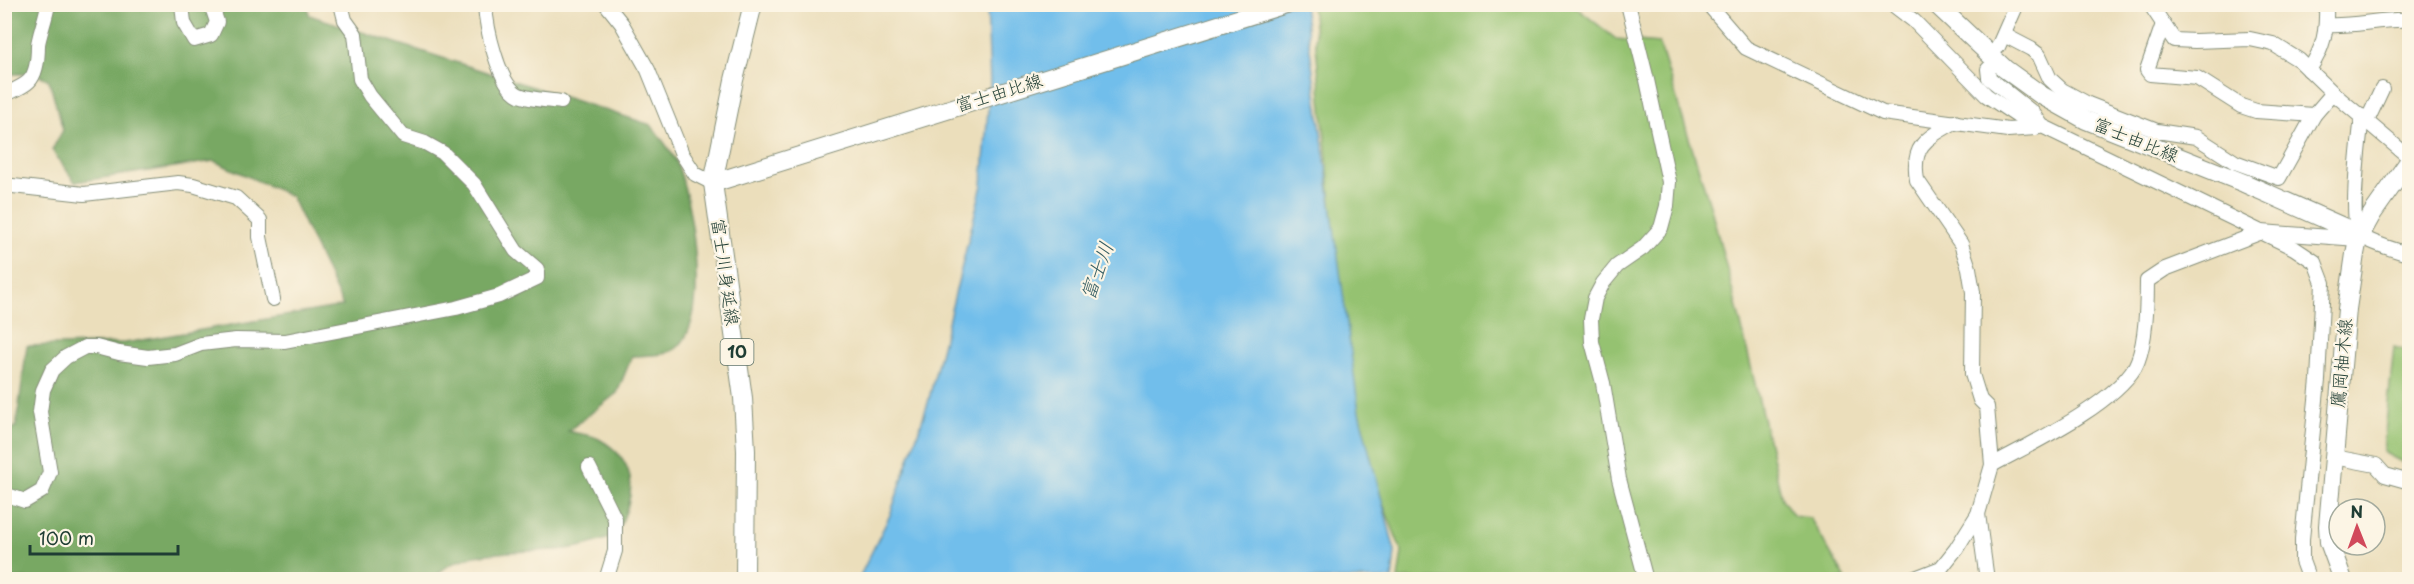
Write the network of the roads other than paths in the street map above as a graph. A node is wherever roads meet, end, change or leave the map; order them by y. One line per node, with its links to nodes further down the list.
1 (48, 4): 23 (street)
2 (182, 4): 3 (street)
3 (211, 4)
4 (341, 4): 40 (street)
5 (485, 4): 24 (street)
6 (606, 4): 30 (street)
7 (753, 4): 30 (main road, 富士川身延線 / 10)
8 (1286, 4): 30 (main road, 富士由比線)
9 (1628, 4): 44 (street)
10 (1708, 4): 27 (street)
11 (1892, 4): 28 (street)
12 (1936, 4): 33 (main road, 富士由比線)
13 (2017, 4): 25 (street)
14 (2150, 4): 17 (street)
15 (2326, 4): 18 (street)
16 (2409, 20): 18 (street)
17 (2163, 24): 20 (street); 25 (street)
18 (2326, 25): 20 (street)
19 (1988, 69): 28 (street)
20 (2309, 70): 22 (street)
21 (2382, 89): 26 (street)
22 (2333, 93): 25 (street); 26 (street)
23 (4, 95)
24 (561, 102)
25 (2314, 115)
26 (2364, 118): 29 (street); 33 (street)
27 (1955, 122): 28 (street); 37 (street)
28 (2039, 127): 32 (street)
29 (2409, 159): 33 (main road, 鷹岡柚木線)
30 (713, 183): 43 (main road, 富士川身延線 / 10)
31 (4, 185): 35 (street)
32 (2262, 232): 33 (street); 37 (street); 47 (street)
33 (2360, 238): 34 (street); 36 (main road, 鷹岡柚木線)
34 (2409, 255)
35 (273, 298)
36 (2334, 457): 39 (street); 48 (main road, 鷹岡柚木線)
37 (1992, 465): 41 (street)
38 (589, 467): 42 (street)
39 (2409, 482)
40 (4, 494)
41 (1978, 514): 45 (street); 46 (street)
42 (606, 579)
43 (745, 579)
44 (1646, 579)
45 (1910, 579)
46 (1987, 579)
47 (2309, 579)
48 (2343, 579)

